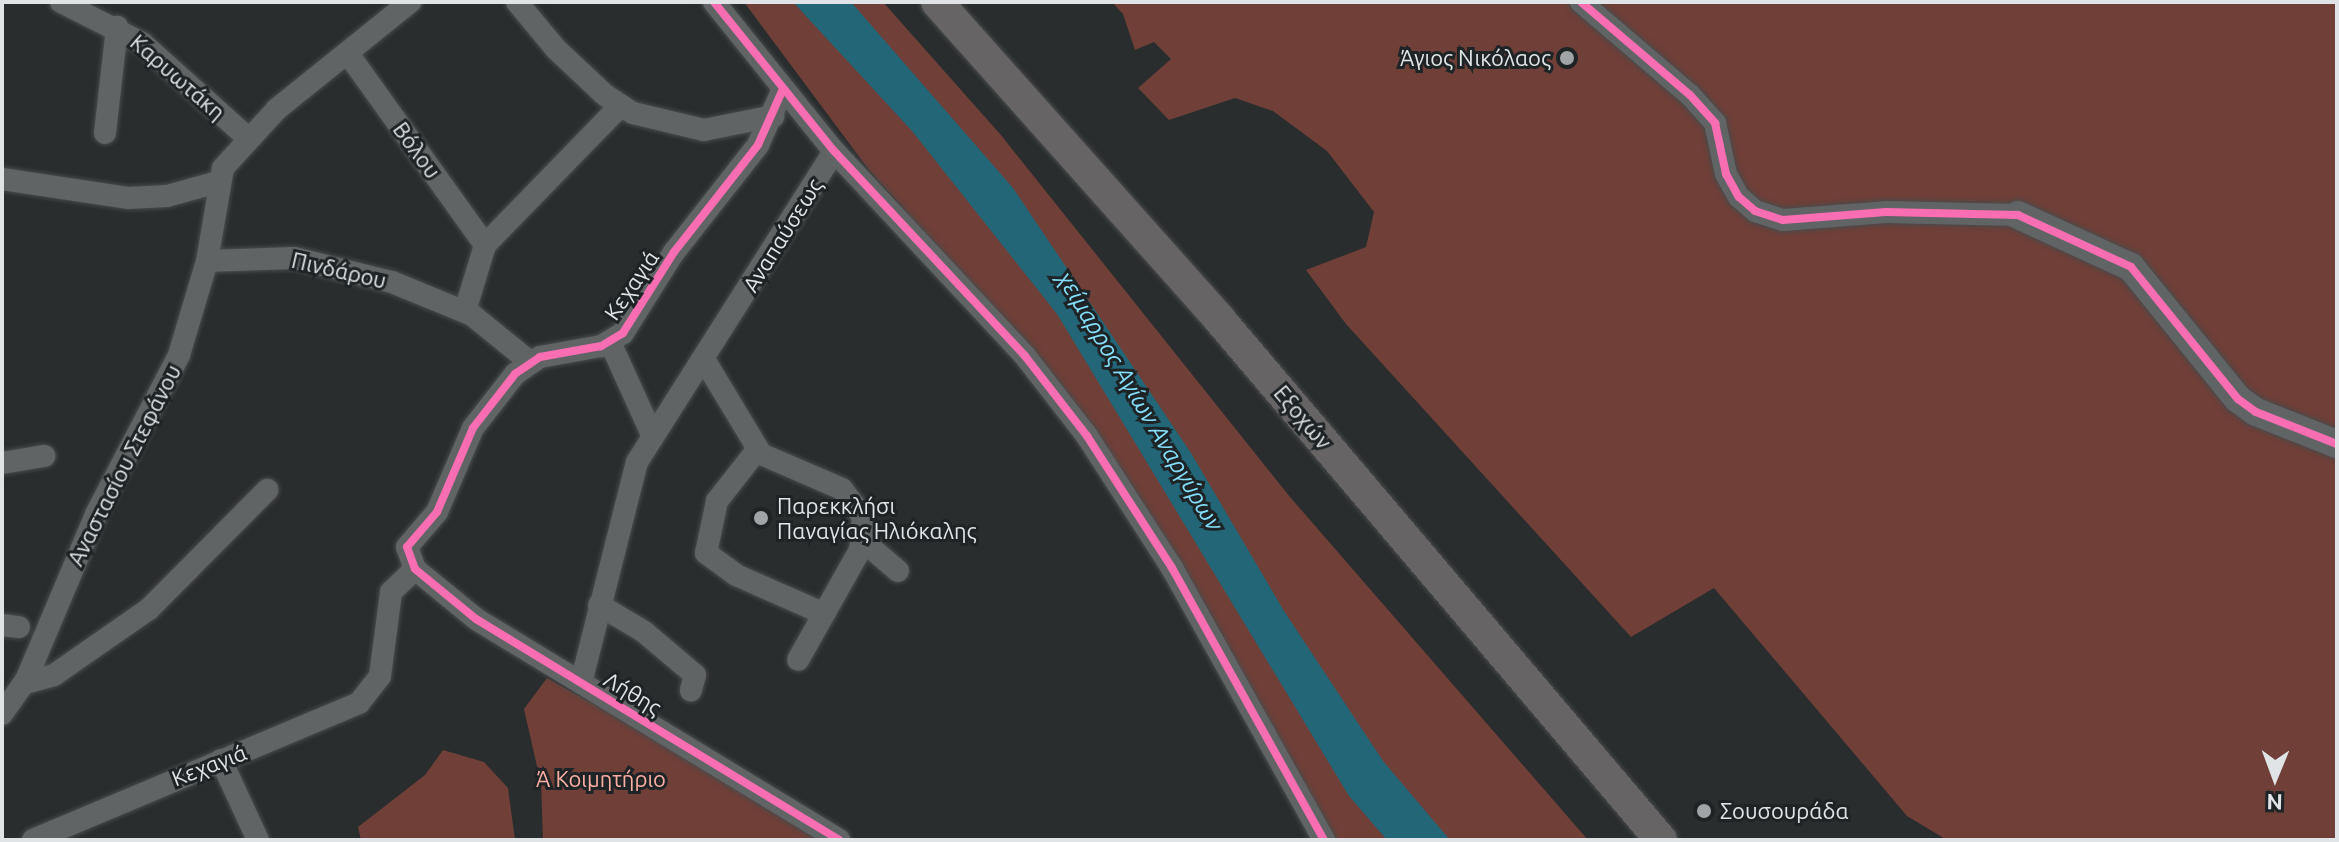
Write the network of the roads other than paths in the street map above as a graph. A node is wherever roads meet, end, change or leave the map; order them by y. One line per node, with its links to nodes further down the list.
1 (410, 2): 8 (street, Αναστασίου Στεφάνου)
2 (517, 2): 10 (street)
3 (714, 2): 9 (street)
4 (937, 2): 45 (main road, Εξοχών)
5 (1581, 2): 17 (street)
6 (69, 3): 7 (street, Καρυωτάκη)
7 (117, 27): 12 (street); 13 (street, Καρυωτάκη)
8 (349, 55): 13 (street, Αναστασίου Στεφάνου); 18 (street, Βόλου)
9 (783, 89): 11 (street, Κεχαγιά); 14 (street)
10 (620, 106): 11 (street); 18 (street)
11 (774, 116): 21 (street, Κεχαγιά)
12 (105, 133)
13 (248, 138): 16 (street, Αναστασίου Στεφάνου)
14 (834, 151): 22 (street, Αναπαύσεως); 44 (street)
15 (2, 179): 16 (street)
16 (218, 182): 19 (street, Αναστασίου Στεφάνου)
17 (2018, 215): 25 (street)
18 (485, 245): 20 (street)
19 (207, 261): 20 (street, Πινδάρου); 36 (street, Αναστασίου Στεφάνου)
20 (465, 311): 23 (street, Πινδάρου)
21 (610, 342): 23 (street, Κεχαγιά); 24 (street)
22 (705, 361): 24 (street, Αναπαύσεως); 26 (street)
23 (530, 362): 31 (street)
24 (653, 437): 33 (street, Αναπαύσεως)
25 (2337, 444)
26 (757, 450): 30 (street); 34 (street)
27 (44, 456): 28 (street)
28 (2, 463)
29 (267, 490): 36 (street)
30 (863, 541): 32 (street); 34 (street)
31 (415, 569): 37 (street, Λήθης); 40 (street, Κεχαγιά)
32 (898, 571)
33 (599, 605): 37 (street, Αναπαύσεως); 38 (street)
34 (822, 613): 35 (street)
35 (798, 660)
36 (25, 683): 39 (street, Αναστασίου Στεφάνου)
37 (581, 683): 43 (street, Λήθης)
38 (691, 690)
39 (2, 714)
40 (221, 760): 41 (street, Κεχαγιά); 42 (street)
41 (33, 840)
42 (258, 840)
43 (839, 840)
44 (1324, 840)
45 (1661, 840)

